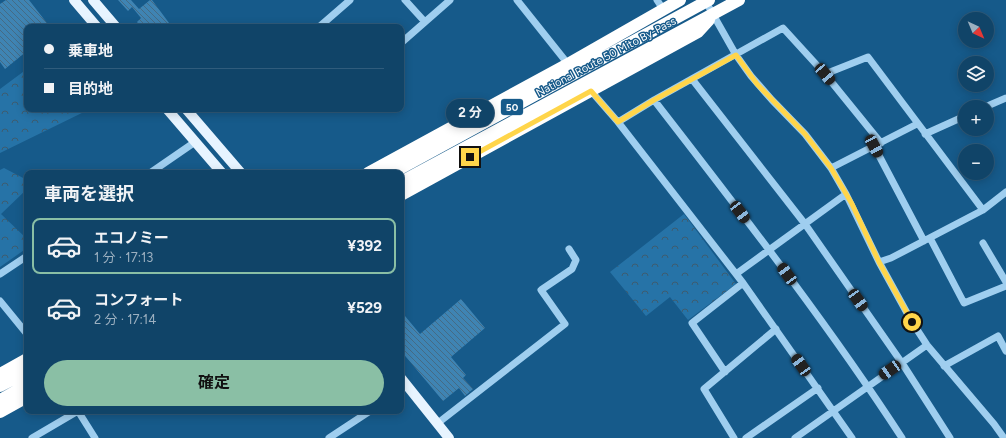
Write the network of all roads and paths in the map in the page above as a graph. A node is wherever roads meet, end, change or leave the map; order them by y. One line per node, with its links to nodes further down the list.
1 (74, 0): 13 (main road)
2 (93, 0): 14 (main road)
3 (350, 0): 15 (street)
4 (405, 0): 12 (street)
5 (450, 0): 12 (street)
6 (517, 0): 18 (street)
7 (680, 0): 10 (highway)
8 (739, 0): 11 (highway, National Route 50 Mito By-Pass / 50)
9 (706, 1): 11 (street); 38 (highway, National Route 50 Mito By-Pass / 50)
10 (660, 5): 18 (highway)
11 (713, 14): 17 (street); 21 (highway); 39 (highway, National Route 50 Mito By-Pass / 50)
12 (425, 22): 16 (street)
13 (94, 24)
14 (113, 24)
15 (322, 24)
16 (404, 40)
17 (736, 55): 19 (street); 20 (street); 33 (street)
18 (568, 64): 37 (highway)
19 (825, 74): 29 (street); 32 (street)
20 (692, 79): 23 (street); 44 (street)
21 (591, 91): 28 (street); 41 (highway)
22 (1006, 98): 24 (street)
23 (654, 100): 28 (street); 48 (street)
24 (994, 103)
25 (170, 112): 31 (main road)
26 (189, 112): 36 (main road)
27 (958, 119): 30 (street)
28 (618, 122): 52 (street)
29 (917, 124): 30 (street); 32 (street)
30 (925, 134): 43 (street)
31 (195, 142): 34 (street); 35 (main road)
32 (878, 144): 33 (street); 45 (street)
33 (831, 168): 42 (street)
34 (154, 170)
35 (219, 170)
36 (238, 170)
37 (374, 170)
38 (397, 170)
39 (404, 180)
40 (1006, 192): 43 (street)
41 (404, 193)
42 (846, 194): 44 (street); 50 (street)
43 (983, 210): 45 (street)
44 (805, 224): 48 (street); 62 (street)
45 (927, 239): 50 (street); 55 (street)
46 (983, 243): 53 (street)
47 (569, 249): 79 (street)
48 (769, 250): 52 (street); 67 (street)
49 (24, 258): 51 (street)
50 (879, 262): 59 (street)
51 (0, 274)
52 (736, 274): 54 (street)
53 (1006, 282)
54 (743, 283): 57 (street); 64 (street)
55 (1006, 286)
56 (0, 301): 58 (street)
57 (776, 329): 64 (street); 70 (street)
58 (24, 330)
59 (927, 345): 62 (street); 63 (street)
60 (1006, 351): 63 (street)
61 (24, 361): 65 (highway)
62 (902, 363): 67 (street); 89 (street)
63 (944, 366): 90 (street)
64 (725, 372): 84 (street)
65 (0, 374)
66 (24, 374): 68 (highway)
67 (868, 385): 74 (street); 88 (street)
68 (0, 386)
69 (24, 387): 73 (highway)
70 (818, 388): 74 (street); 85 (street)
71 (405, 389): 79 (main road)
72 (24, 399): 75 (highway)
73 (0, 400)
74 (834, 410): 86 (street); 87 (street)
75 (0, 412)
76 (73, 414): 80 (street)
77 (80, 414): 81 (street)
78 (365, 414): 82 (street)
79 (438, 423): 83 (main road)
80 (32, 438)
81 (95, 438)
82 (329, 438)
83 (449, 438)
84 (734, 438)
85 (746, 438)
86 (795, 438)
87 (852, 438)
88 (902, 438)
89 (950, 438)
90 (1004, 438)

